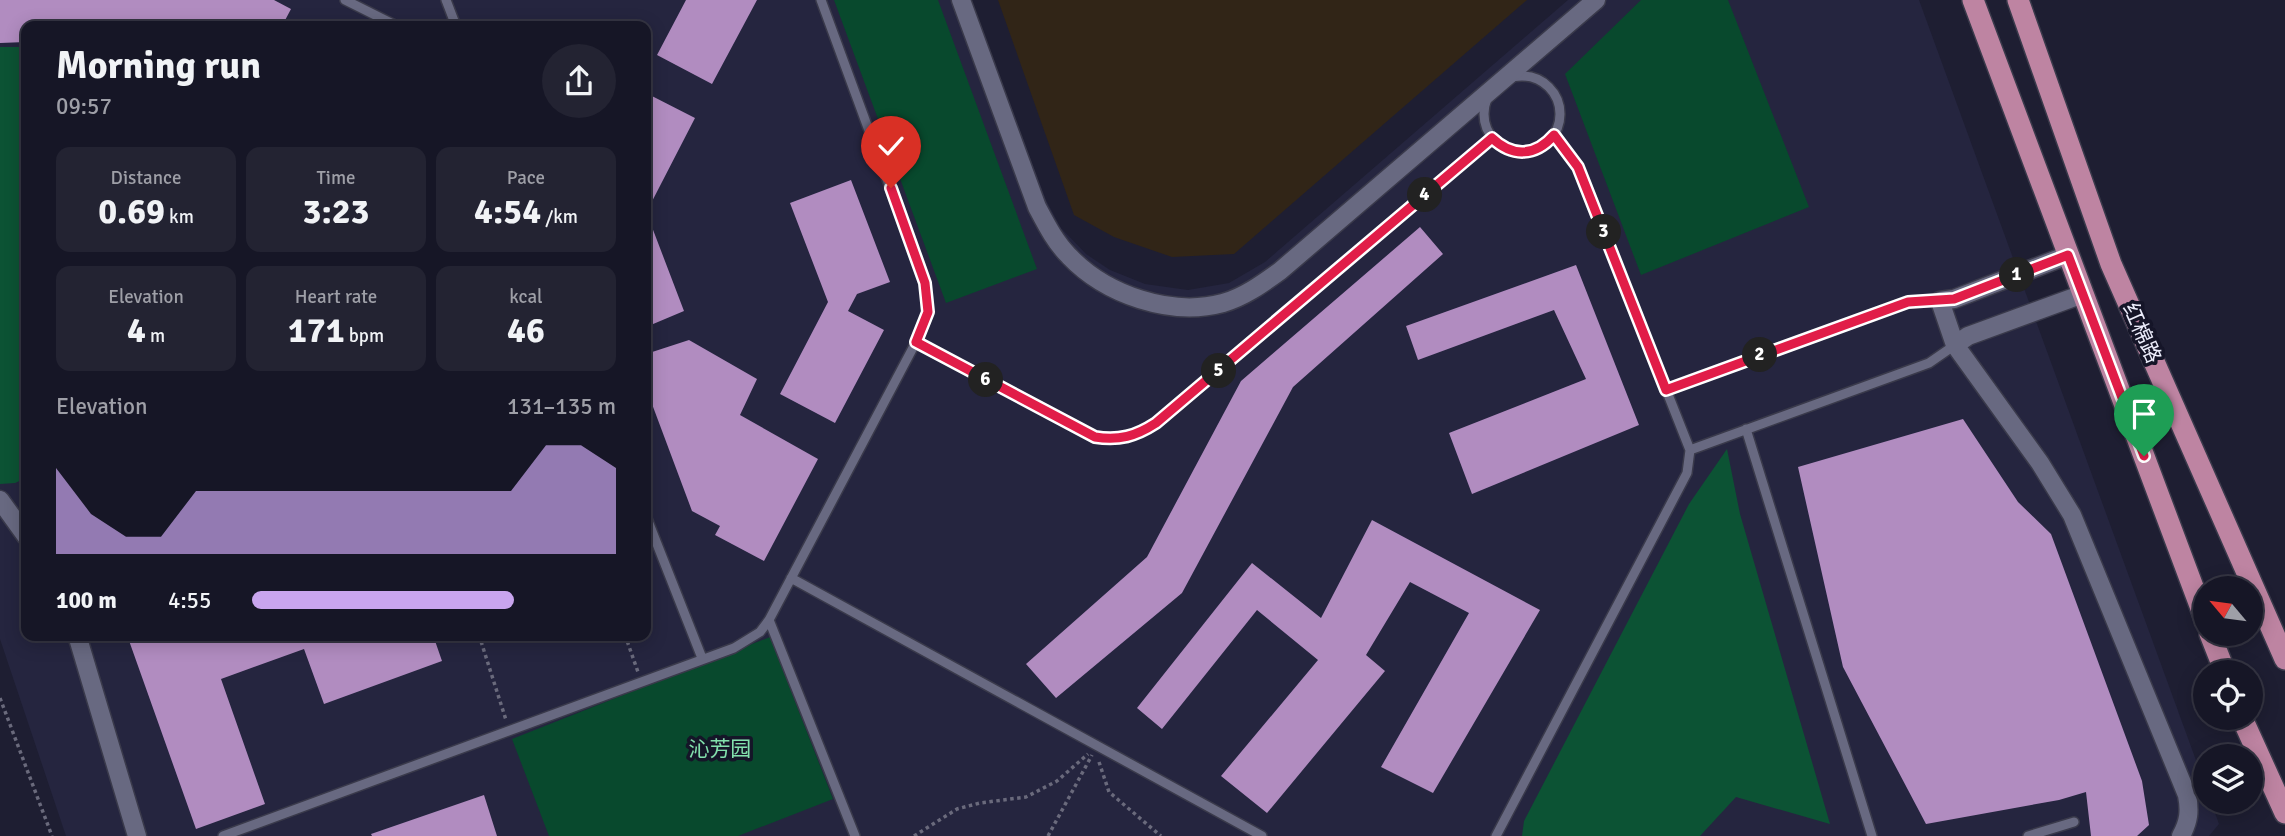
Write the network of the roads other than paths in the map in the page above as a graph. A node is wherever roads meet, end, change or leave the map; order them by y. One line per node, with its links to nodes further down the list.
1 (345, 0): 8 (lane)
2 (446, 0): 9 (lane)
3 (821, 0): 16 (lane)
4 (961, 0): 10 (street)
5 (1596, 0): 10 (street)
6 (1973, 0): 13 (main road, 红棉路)
7 (2018, 0): 29 (main road, 红棉路)
8 (387, 21)
9 (454, 21)
10 (1498, 83): 11 (lane); 12 (lane)
11 (1554, 135): 12 (lane); 18 (lane)
12 (1492, 138): 16 (lane)
13 (2068, 255): 14 (main road, 红棉路); 15 (street)
14 (2083, 294): 17 (street); 25 (main road, 红棉路)
15 (1940, 301): 17 (street); 18 (lane)
16 (916, 342): 24 (lane)
17 (1955, 345): 19 (lane); 40 (street)
18 (1666, 390): 20 (lane)
19 (1746, 429): 20 (lane); 38 (lane)
20 (1690, 450): 37 (lane)
21 (0, 500): 22 (street)
22 (21, 529)
23 (651, 529): 28 (lane)
24 (791, 578): 26 (lane); 36 (lane)
25 (2193, 587)
26 (769, 620): 28 (lane); 35 (lane)
27 (79, 641): 33 (street)
28 (702, 658): 34 (lane)
29 (2285, 659)
30 (2247, 730): 31 (main road)
31 (2285, 813)
32 (2074, 822): 39 (lane)
33 (137, 836)
34 (223, 836)
35 (855, 836)
36 (1262, 836)
37 (1496, 836)
38 (1872, 836)
39 (2028, 836)
40 (2181, 836)

